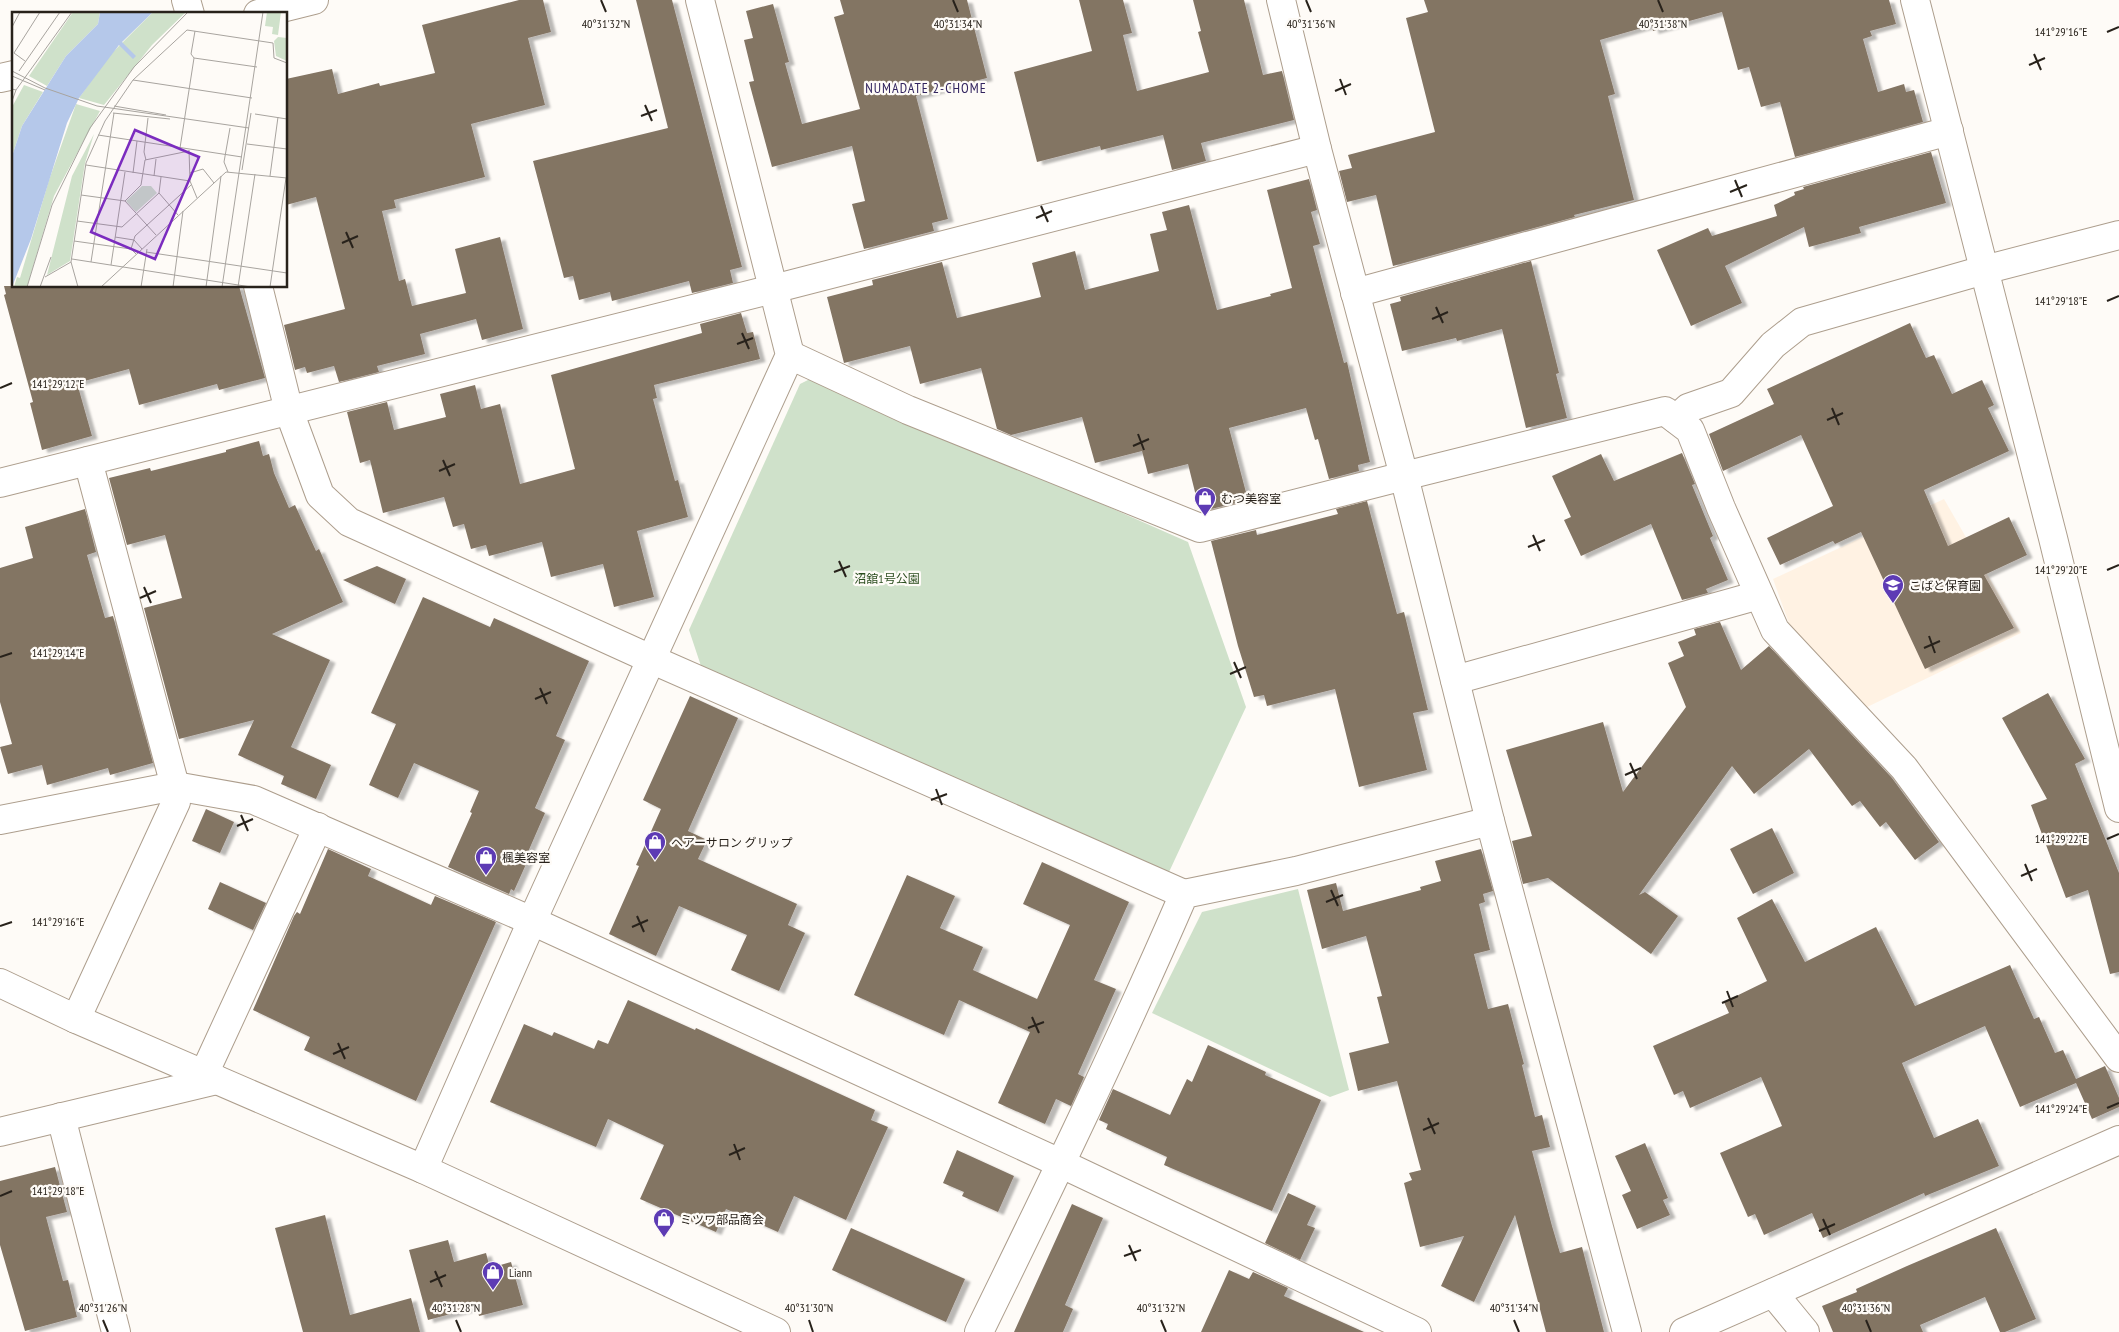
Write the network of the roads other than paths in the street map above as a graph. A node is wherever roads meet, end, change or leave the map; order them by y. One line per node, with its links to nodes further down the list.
1 (314, 0): 5 (street)
2 (700, 0): 11 (street)
3 (1281, 0): 7 (street)
4 (1915, 0): 6 (street)
5 (266, 12)
6 (1949, 131): 9 (street); 12 (street)
7 (1317, 149): 11 (street); 12 (street)
8 (2119, 235): 9 (street)
9 (1984, 270): 15 (street); 23 (street)
10 (258, 288): 14 (street)
11 (773, 289): 13 (street); 14 (street)
12 (1355, 293): 17 (street)
13 (790, 355): 17 (street); 20 (street)
14 (289, 411): 16 (street); 20 (street)
15 (1676, 419): 17 (street); 19 (street)
16 (88, 461): 18 (street); 22 (street)
17 (1404, 476): 21 (street)
18 (0, 482)
19 (1759, 595): 21 (street); 31 (street)
20 (652, 660): 27 (street); 28 (street)
21 (1455, 680): 25 (street)
22 (175, 786): 24 (street); 26 (street); 30 (street)
23 (2119, 808)
24 (0, 820)
25 (1490, 821): 27 (street); 43 (street)
26 (318, 827): 28 (street); 32 (street)
27 (1184, 894): 36 (street)
28 (532, 921): 36 (street); 37 (street)
29 (0, 983): 30 (street)
30 (76, 1019): 32 (street)
31 (2119, 1058)
32 (210, 1077): 33 (street); 37 (street)
33 (62, 1117): 34 (street); 39 (street)
34 (0, 1132)
35 (2119, 1140): 38 (street)
36 (1062, 1164): 41 (street); 42 (street)
37 (423, 1169): 40 (street)
38 (1773, 1293): 44 (street); 45 (street)
39 (116, 1332)
40 (776, 1332)
41 (979, 1332)
42 (1416, 1332)
43 (1627, 1332)
44 (1684, 1332)
45 (1805, 1332)

